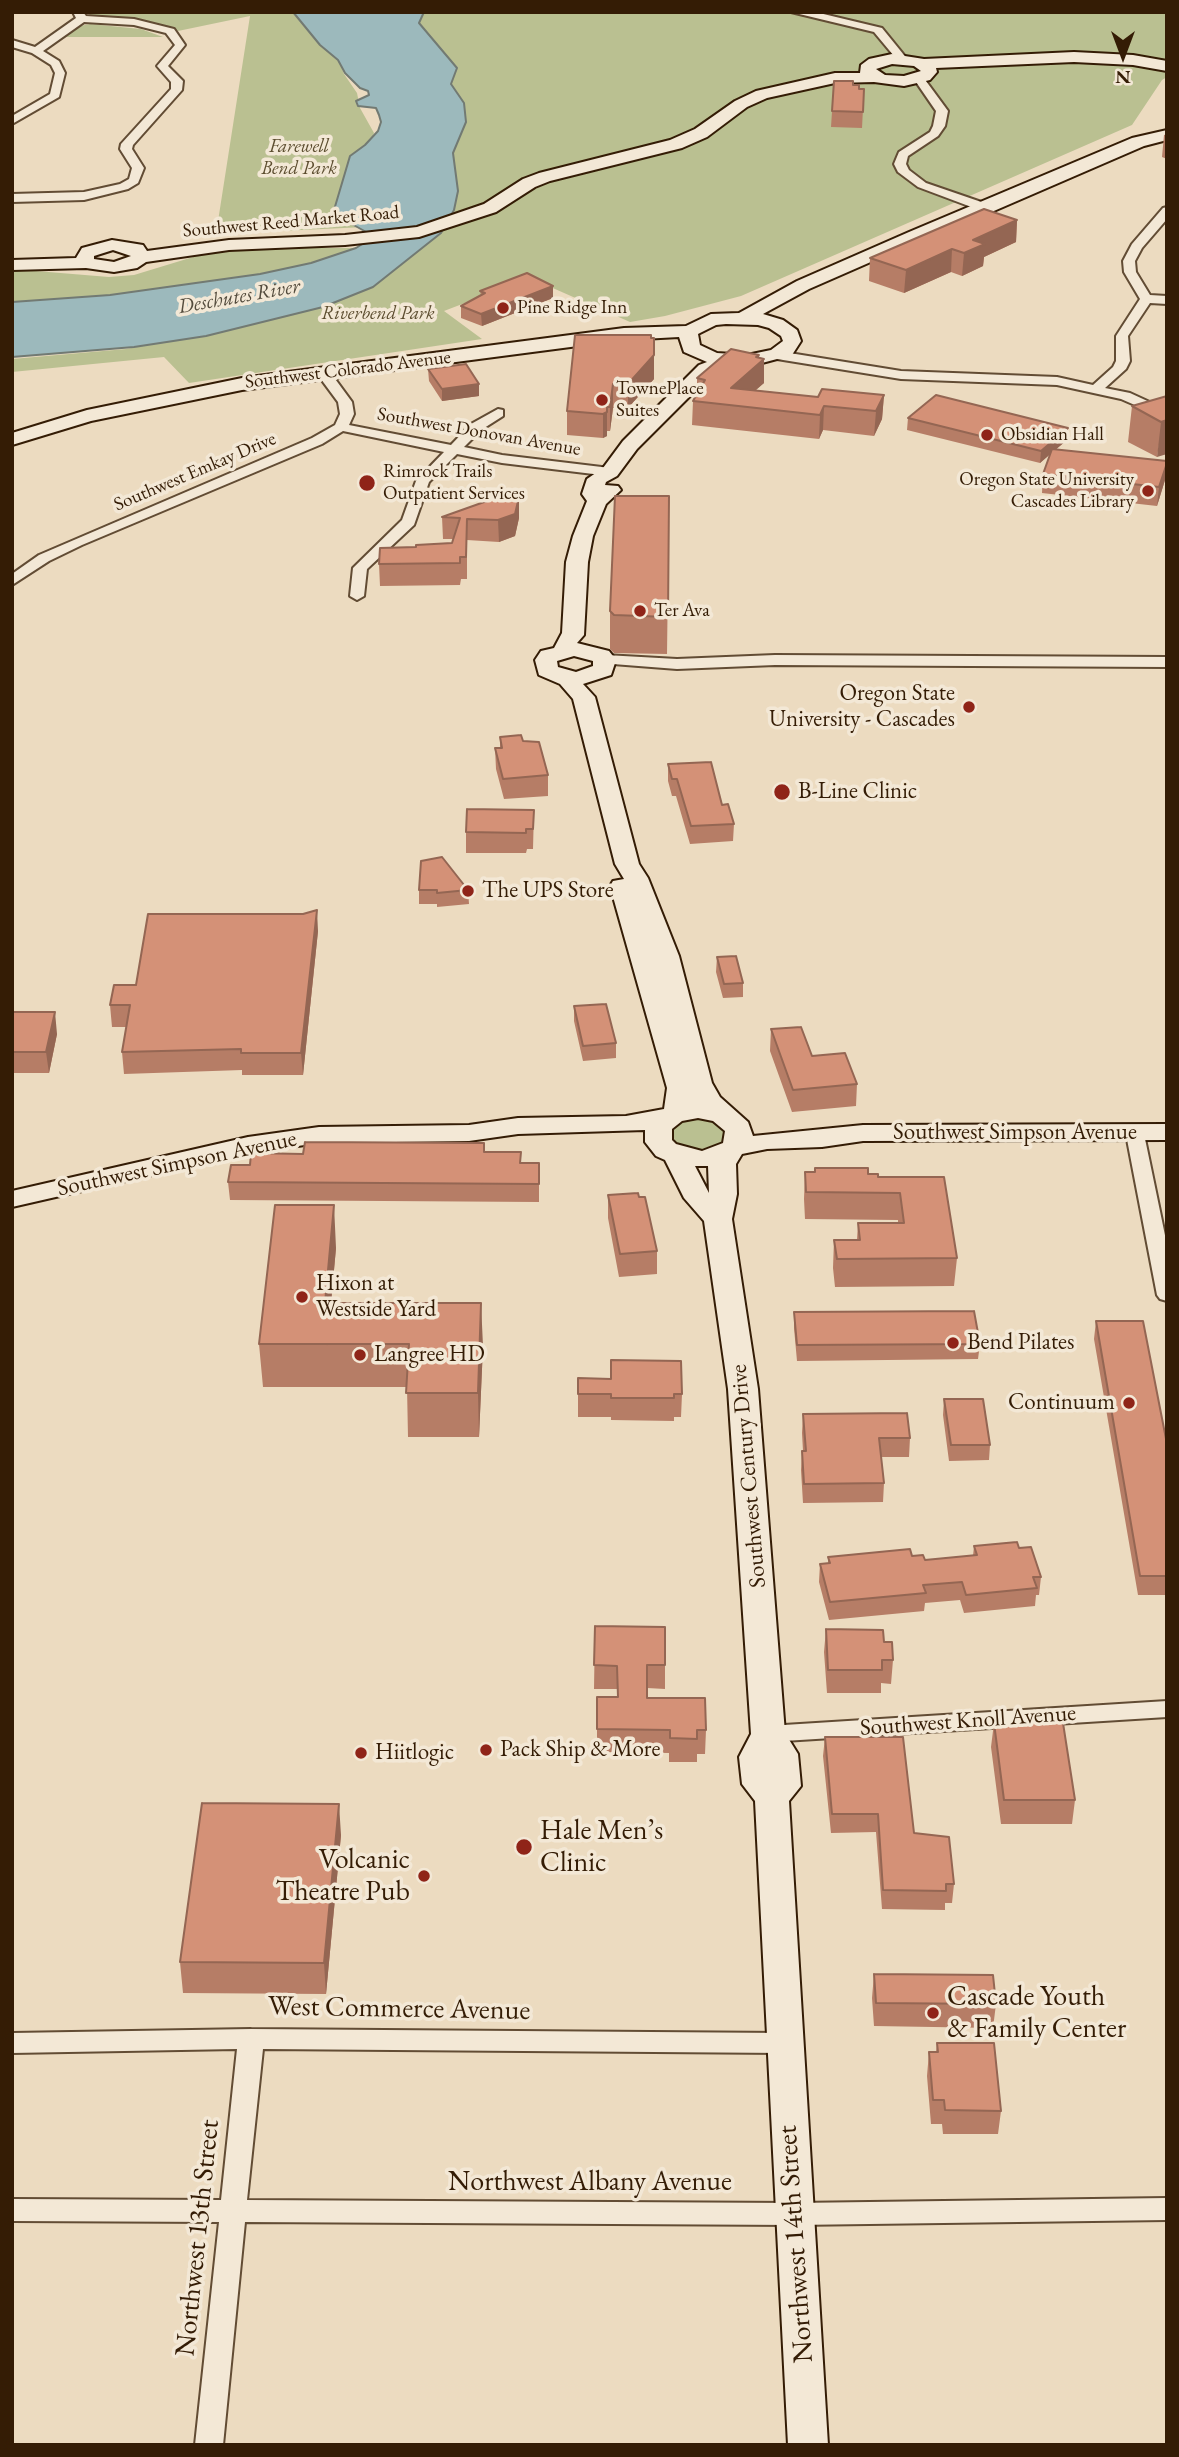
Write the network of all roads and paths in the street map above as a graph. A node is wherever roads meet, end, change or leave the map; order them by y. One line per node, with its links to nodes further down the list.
1 (796, 12): 3 (street)
2 (80, 16): 5 (street); 16 (street)
3 (865, 26): 6 (street); 7 (street)
4 (12, 43): 5 (street)
5 (36, 51): 12 (street)
6 (903, 60): 7 (street, Southwest Reed Market Road); 9 (street, Southwest Reed Market Road)
7 (875, 68): 9 (street, Southwest Reed Market Road); 21 (street, Southwest Reed Market Road)
8 (1167, 69): 9 (street, Southwest Reed Market Road)
9 (915, 77): 11 (street)
10 (917, 97): 11 (street)
11 (940, 118): 17 (street)
12 (12, 121)
13 (1167, 125): 15 (street)
14 (1167, 135): 15 (street)
15 (1138, 142): 17 (street)
16 (12, 198)
17 (986, 208): 19 (street)
18 (1167, 211): 23 (street)
19 (937, 229): 25 (street); 26 (street)
20 (12, 259): 21 (street, Southwest Reed Market Road)
21 (87, 259): 22 (street, Southwest Reed Market Road)
22 (12, 265)
23 (1146, 299): 24 (street); 33 (street)
24 (1167, 300)
25 (743, 318): 26 (street); 28 (street)
26 (776, 324): 27 (street)
27 (792, 341): 29 (street); 31 (street)
28 (691, 342): 30 (street); 32 (street, Southwest Colorado Avenue); 38 (street)
29 (777, 355): 30 (street); 31 (street)
30 (729, 360): 38 (street)
31 (934, 375): 33 (street)
32 (328, 378): 36 (street); 37 (street, Southwest Colorado Avenue); 39 (street, Southwest Colorado Avenue)
33 (1096, 389): 35 (street)
34 (498, 413): 40 (street)
35 (1167, 415)
36 (341, 427): 40 (street, Southwest Donovan Avenue); 42 (street, Southwest Emkay Drive)
37 (12, 439)
38 (630, 445): 41 (street)
39 (12, 449)
40 (452, 450): 41 (street, Southwest Donovan Avenue); 43 (street)
41 (610, 472): 44 (street)
42 (12, 581)
43 (357, 596)
44 (574, 645): 48 (street); 48 (street)
45 (1167, 662): 46 (street)
46 (723, 663): 47 (street); 48 (street)
47 (1167, 672)
48 (597, 676): 49 (street)
49 (627, 864): 50 (street); 51 (street)
50 (645, 971): 51 (street); 52 (street)
51 (682, 1017): 53 (street)
52 (670, 1116): 53 (street); 55 (street, Southwest Simpson Avenue); 59 (street)
53 (725, 1116): 56 (street, Southwest Simpson Avenue); 58 (street)
54 (1167, 1132): 57 (street, Southwest Simpson Avenue)
55 (469, 1133): 59 (street, Southwest Simpson Avenue); 60 (street, Southwest Simpson Avenue)
56 (863, 1133): 57 (street, Southwest Simpson Avenue); 58 (street, Southwest Simpson Avenue)
57 (1135, 1134): 62 (street)
58 (731, 1151): 59 (street); 61 (street, Southwest Century Drive)
59 (671, 1153): 61 (street)
60 (12, 1199)
61 (718, 1219): 64 (street, Southwest Century Drive)
62 (1167, 1296)
63 (1167, 1709): 64 (street, Southwest Knoll Avenue)
64 (768, 1734): 67 (street, Southwest Century Drive)
65 (251, 2039): 66 (street, West Commerce Avenue); 67 (street, West Commerce Avenue); 70 (street, Northwest 13th Street)
66 (12, 2043)
67 (784, 2043): 71 (street, Northwest 14th Street)
68 (1167, 2209): 71 (street, Northwest Albany Avenue)
69 (12, 2210): 70 (street, Northwest Albany Avenue)
70 (232, 2212): 71 (street, Northwest Albany Avenue); 72 (street, Northwest 13th Street)
71 (795, 2214): 73 (street, Northwest 14th Street)
72 (209, 2445)
73 (808, 2445)

